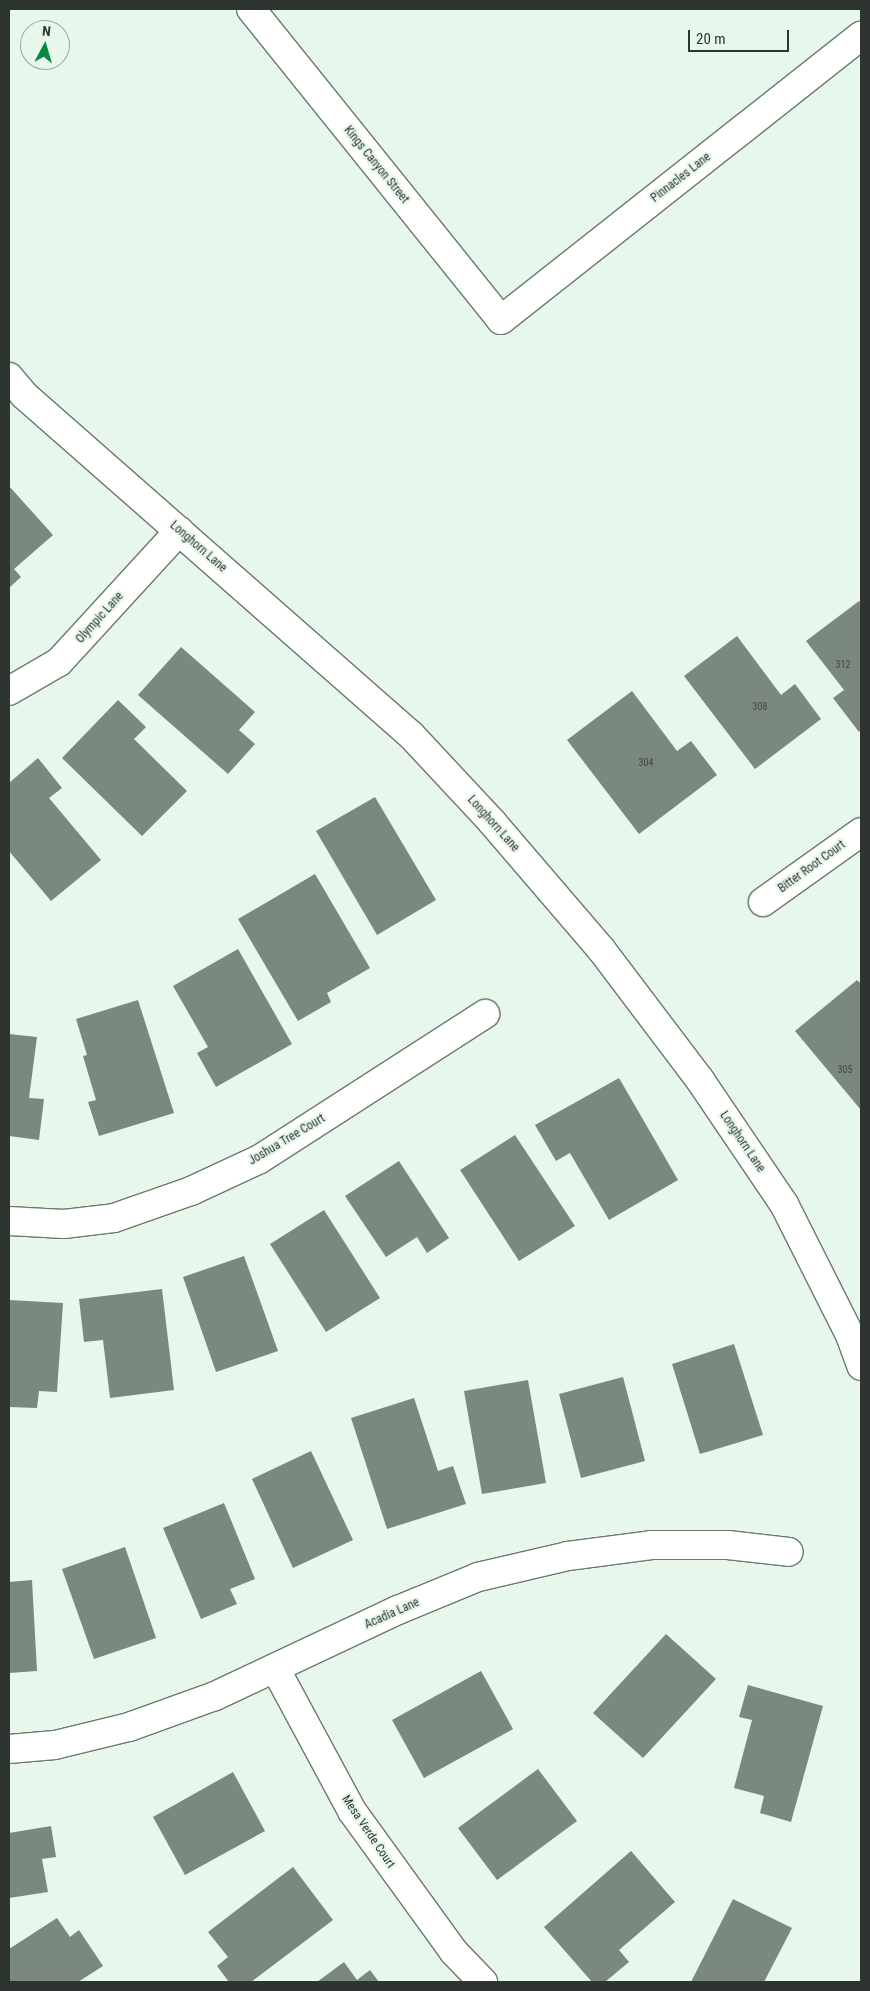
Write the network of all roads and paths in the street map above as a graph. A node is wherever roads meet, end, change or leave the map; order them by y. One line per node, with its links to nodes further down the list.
1 (251, 9): 3 (street, Kings Canyon Street)
2 (861, 36): 3 (street, Pinnacles Lane)
3 (501, 320)
4 (9, 377): 5 (street, Longhorn Lane)
5 (179, 530): 6 (street, Olympic Lane); 11 (street, Longhorn Lane)
6 (9, 692)
7 (861, 832): 8 (street, Bitter Root Court)
8 (763, 902)
9 (485, 1014): 10 (street, Joshua Tree Court)
10 (9, 1222)
11 (861, 1366)
12 (789, 1552): 13 (street, Acadia Lane)
13 (275, 1668): 14 (street, Acadia Lane); 15 (street, Mesa Verde Court)
14 (9, 1749)
15 (483, 1982)

